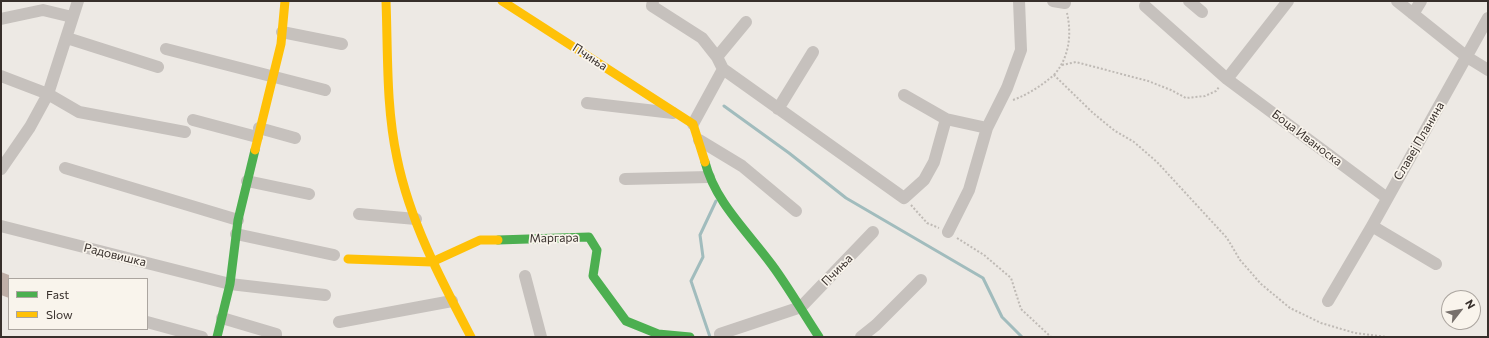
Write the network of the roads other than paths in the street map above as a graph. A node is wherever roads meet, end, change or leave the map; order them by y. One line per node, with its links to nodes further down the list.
1 (78, 1): 14 (street)
2 (285, 1): 18 (street)
3 (386, 1): 54 (street)
4 (502, 1): 36 (street, Пчиња)
5 (653, 1): 23 (street)
6 (1019, 1): 40 (street)
7 (1189, 1): 12 (street)
8 (1288, 1): 30 (street)
9 (1397, 1): 13 (street)
10 (1421, 1): 13 (street)
11 (1145, 6): 30 (street, Боца Иваноска)
12 (1202, 12)
13 (1413, 14): 24 (street)
14 (72, 17): 16 (street); 19 (street)
15 (1488, 18): 24 (street, Славеј Планина)
16 (1, 19)
17 (746, 22): 23 (street)
18 (282, 32): 20 (street); 29 (street)
19 (67, 38): 25 (street); 32 (street)
20 (342, 44)
21 (166, 49): 29 (street)
22 (813, 52): 35 (street)
23 (717, 57): 26 (street)
24 (1467, 57): 27 (street); 51 (street, Славеј Планина)
25 (158, 67)
26 (723, 69): 35 (street); 39 (street)
27 (1488, 70)
28 (1, 76): 32 (street)
29 (274, 78): 31 (street); 42 (street)
30 (1227, 79): 51 (street, Боца Иваноска)
31 (325, 90)
32 (48, 94): 41 (street); 46 (street)
33 (904, 95): 37 (street)
34 (587, 103): 36 (street, Пчиња)
35 (778, 109): 37 (street)
36 (678, 114): 39 (street, Пчиња)
37 (946, 119): 40 (street)
38 (193, 120): 42 (street)
39 (693, 124): 44 (street)
40 (987, 128): 59 (street)
41 (185, 132)
42 (258, 133): 43 (street); 49 (street)
43 (295, 138)
44 (699, 140): 47 (street); 52 (street)
45 (64, 168): 55 (street)
46 (1, 170)
47 (709, 177): 48 (street); 71 (street)
48 (625, 179)
49 (247, 181): 50 (street); 55 (street)
50 (308, 194)
51 (1387, 198): 57 (street, Славеј Планина)
52 (796, 211)
53 (359, 214): 54 (street)
54 (416, 219): 63 (street)
55 (238, 220): 60 (street)
56 (1, 226): 67 (street, Радовишка)
57 (1372, 226): 64 (street); 70 (street, Славеј Планина)
58 (873, 232): 71 (street, Пчиња)
59 (948, 232)
60 (236, 234): 61 (street); 67 (street)
61 (334, 255)
62 (348, 259): 63 (street, Маргара)
63 (432, 262): 69 (street); 81 (street, Маргара)
64 (1436, 264)
65 (525, 276): 80 (street)
66 (921, 280): 83 (street)
67 (230, 284): 68 (street, Радовишка); 72 (street)
68 (325, 295)
69 (452, 301): 74 (street); 79 (street)
70 (1328, 301)
71 (801, 307): 75 (street, Пчиња); 82 (street)
72 (222, 318): 77 (street); 78 (street)
73 (148, 322): 76 (street)
74 (339, 322)
75 (720, 334)
76 (202, 337)
77 (217, 337)
78 (276, 337)
79 (471, 337)
80 (541, 337)
81 (690, 337)
82 (818, 337)
83 (861, 337)

